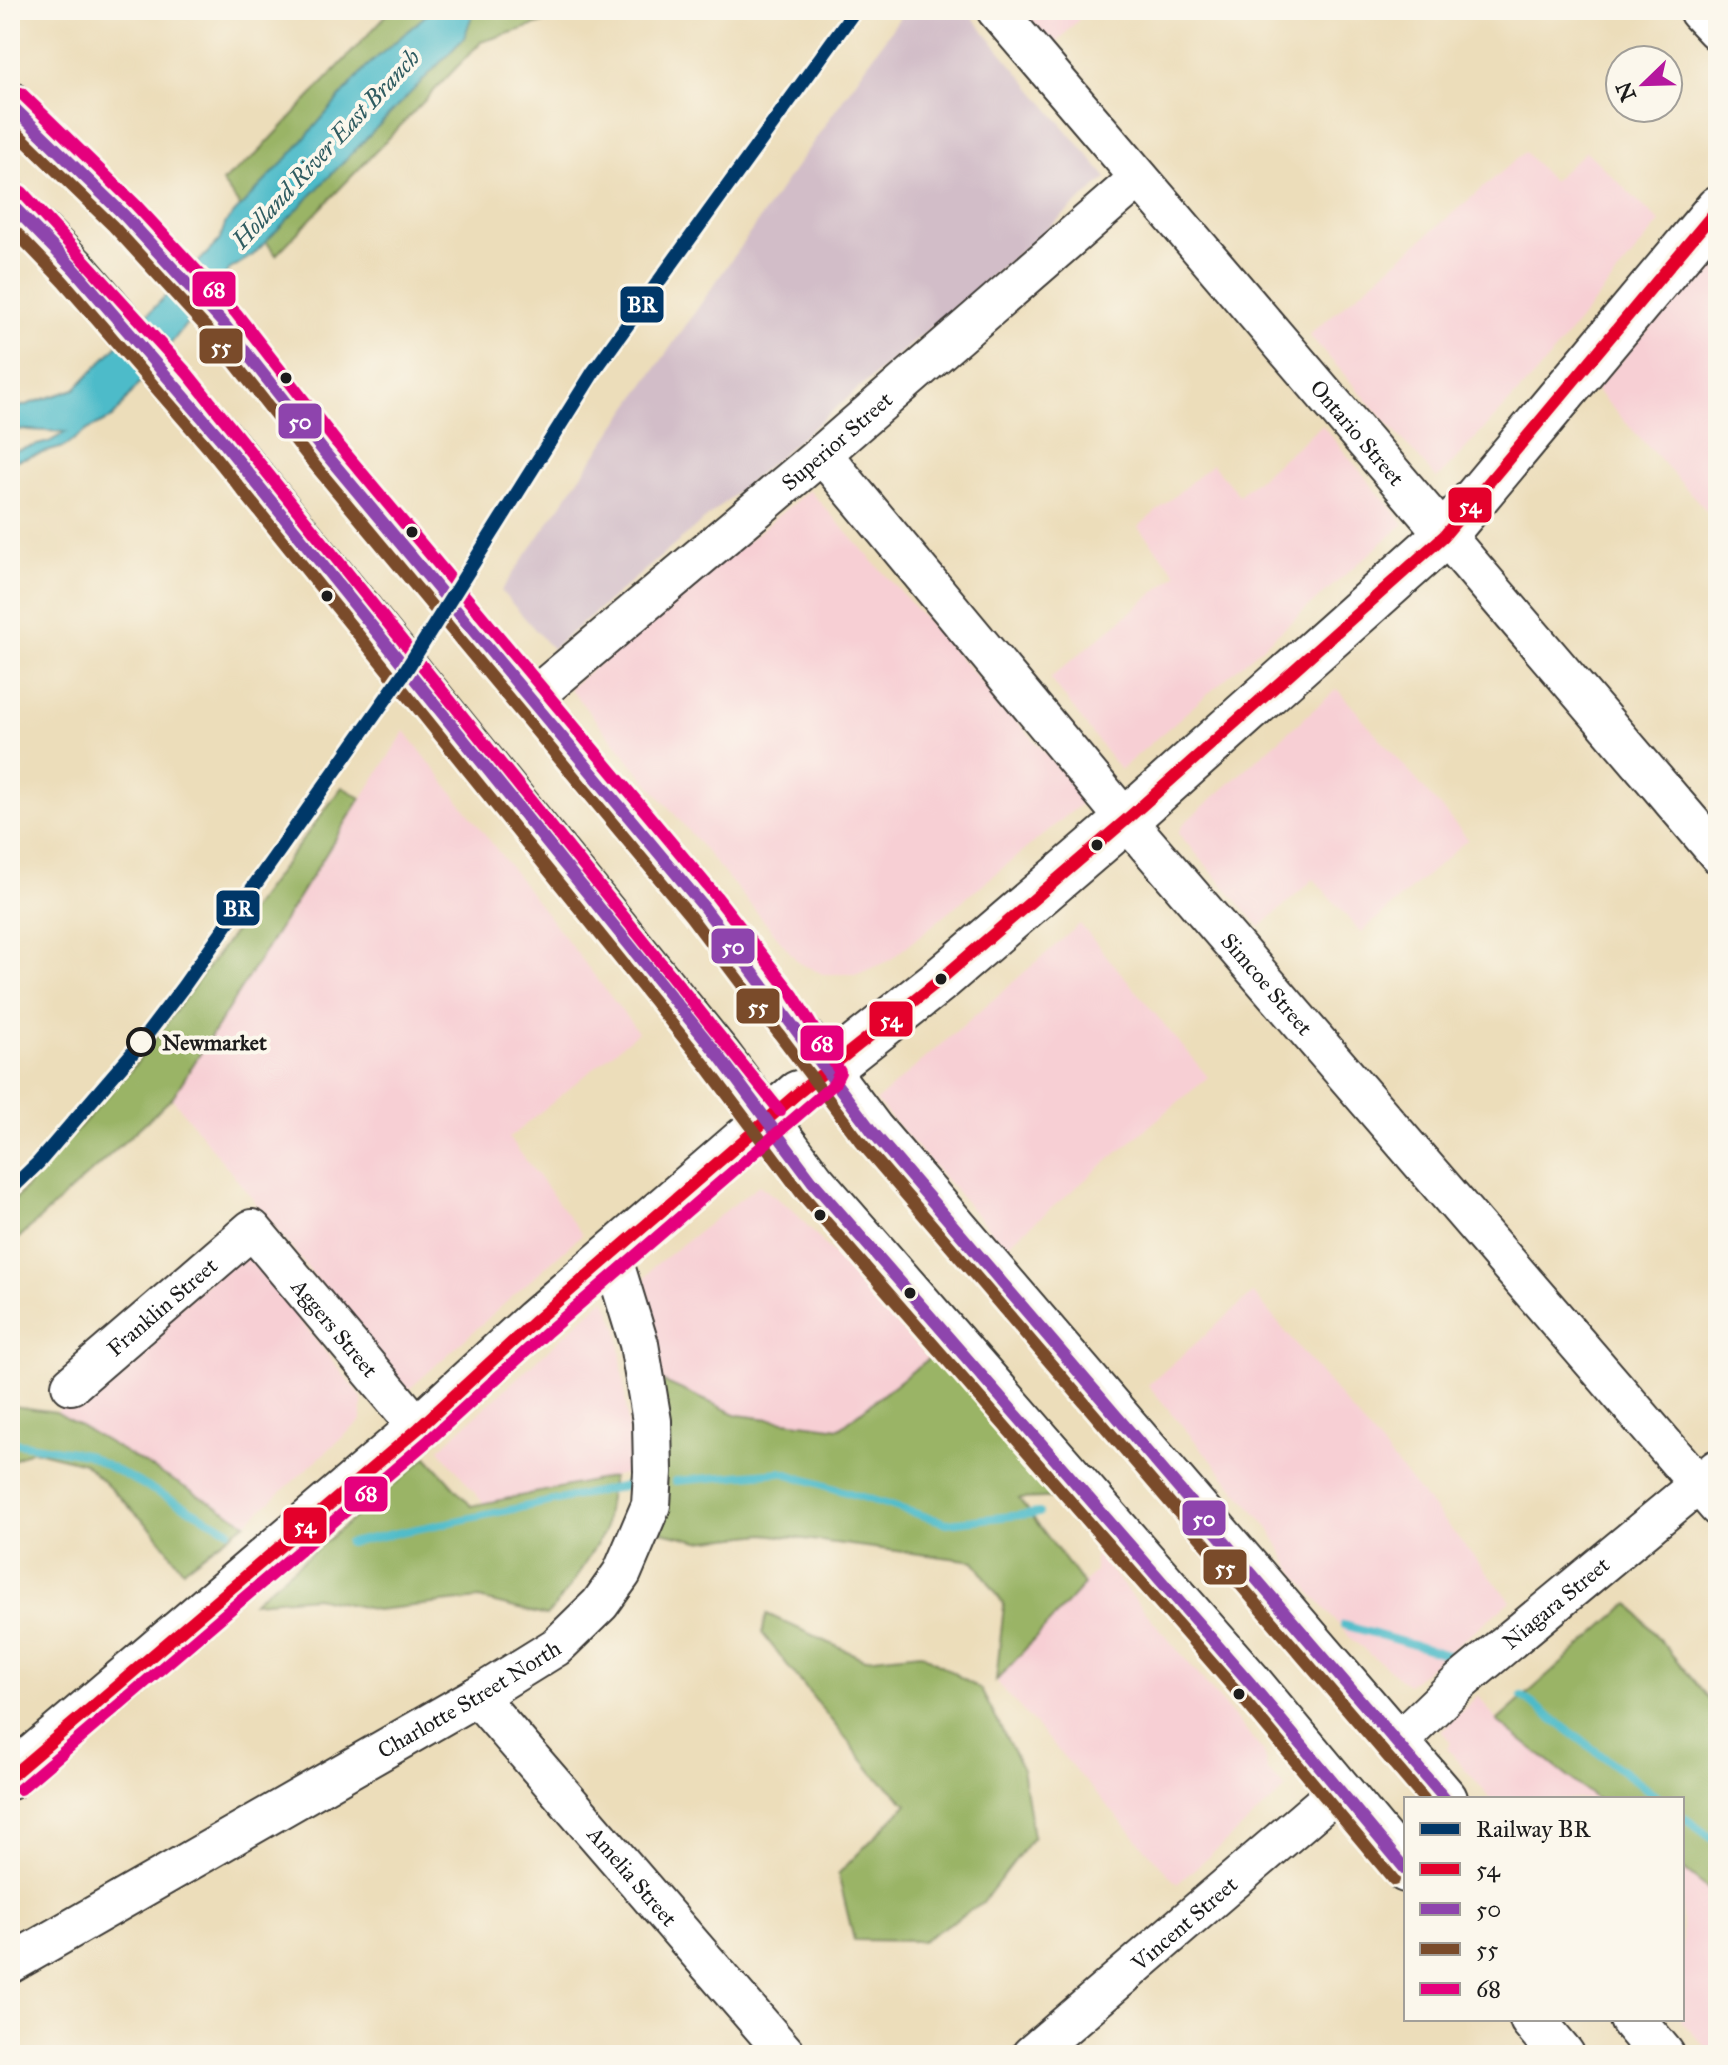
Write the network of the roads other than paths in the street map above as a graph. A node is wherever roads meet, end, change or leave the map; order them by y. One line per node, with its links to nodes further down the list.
1 (996, 10): 5 (street, Ontario Street)
2 (1701, 10): 3 (main road)
3 (1718, 28)
4 (10, 104): 10 (main road)
5 (1139, 178): 8 (street, Superior Street); 9 (street, Ontario Street)
6 (10, 203): 13 (main road)
7 (1718, 208): 9 (main road)
8 (822, 454): 10 (street, Superior Street); 11 (street, Simcoe Street)
9 (1444, 536): 11 (main road); 12 (street, Ontario Street)
10 (531, 699): 13 (main road)
11 (1126, 820): 13 (main road); 18 (street, Simcoe Street)
12 (1718, 854)
13 (797, 1095): 15 (main road); 20 (main road); 22 (main road)
14 (252, 1229): 16 (street, Franklin Street); 17 (street, Aggers Street)
15 (612, 1256): 17 (main road); 19 (street, Charlotte Street North)
16 (71, 1385)
17 (419, 1428): 21 (main road)
18 (1712, 1486): 20 (street, Niagara Street)
19 (477, 1696): 25 (street, Charlotte Street North); 28 (street, Amelia Street)
20 (1397, 1743): 23 (main road)
21 (10, 1777)
22 (1339, 1790): 24 (main road); 29 (street, Vincent Street)
23 (1443, 1797)
24 (1404, 1868)
25 (10, 1964)
26 (1534, 2021): 30 (main road)
27 (1634, 2021): 31 (main road)
28 (787, 2055)
29 (1031, 2055)
30 (1562, 2055)
31 (1662, 2055)

